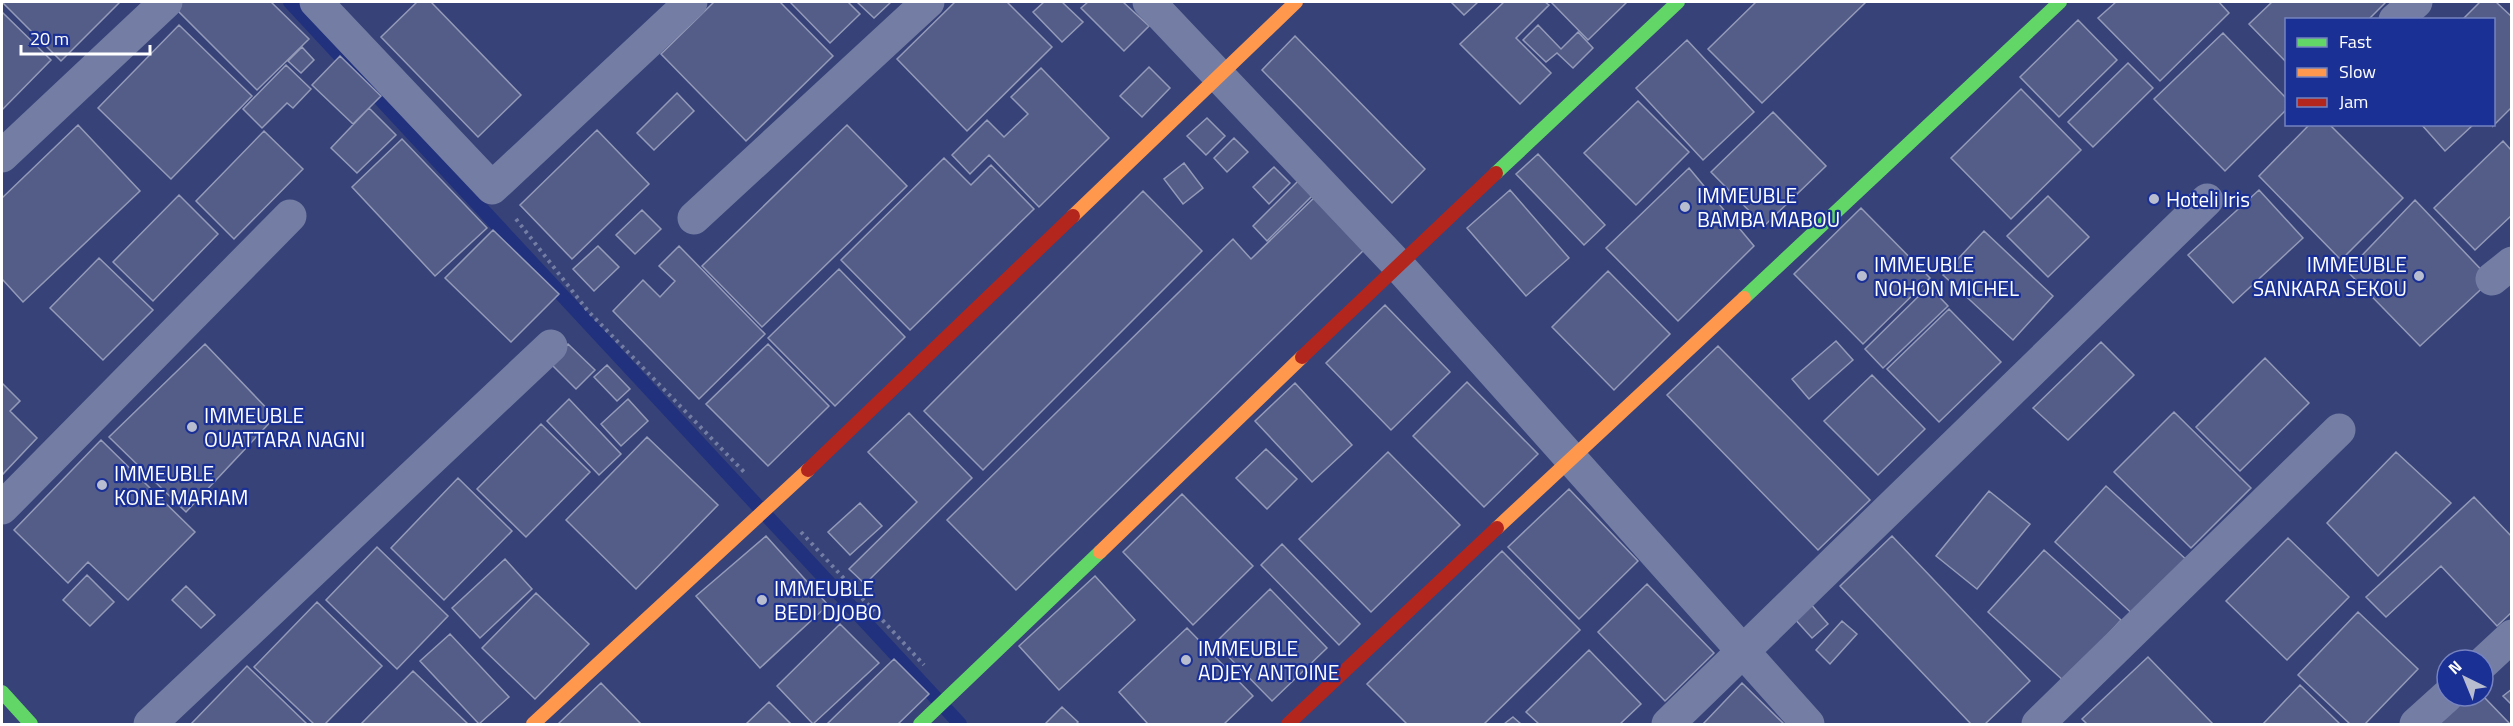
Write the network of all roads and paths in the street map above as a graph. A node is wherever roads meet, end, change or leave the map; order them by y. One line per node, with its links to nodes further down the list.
1 (166, 2): 12 (street)
2 (316, 2): 13 (street)
3 (691, 2): 13 (street)
4 (928, 2): 16 (street)
5 (1149, 2): 11 (street)
6 (1296, 2): 11 (street)
7 (1678, 2): 17 (street)
8 (2060, 2): 20 (street)
9 (2416, 2): 10 (street)
10 (2398, 18)
11 (1216, 76): 17 (street); 21 (street)
12 (2, 156)
13 (492, 188): 21 (path)
14 (2207, 200): 25 (street)
15 (290, 216): 22 (street)
16 (694, 218)
17 (1398, 265): 20 (street); 27 (street)
18 (551, 346): 30 (street)
19 (2339, 430): 36 (street)
20 (1571, 460): 25 (street); 33 (street)
21 (773, 503): 27 (path); 31 (street)
22 (2, 508)
23 (2511, 636): 24 (street)
24 (2495, 651)
25 (1744, 652): 34 (street); 35 (street)
26 (2, 692): 29 (street)
27 (952, 695): 32 (street)
28 (2435, 707): 37 (street)
29 (31, 724)
30 (150, 724)
31 (533, 724)
32 (920, 724)
33 (1288, 724)
34 (1668, 724)
35 (1808, 724)
36 (2038, 724)
37 (2416, 724)

